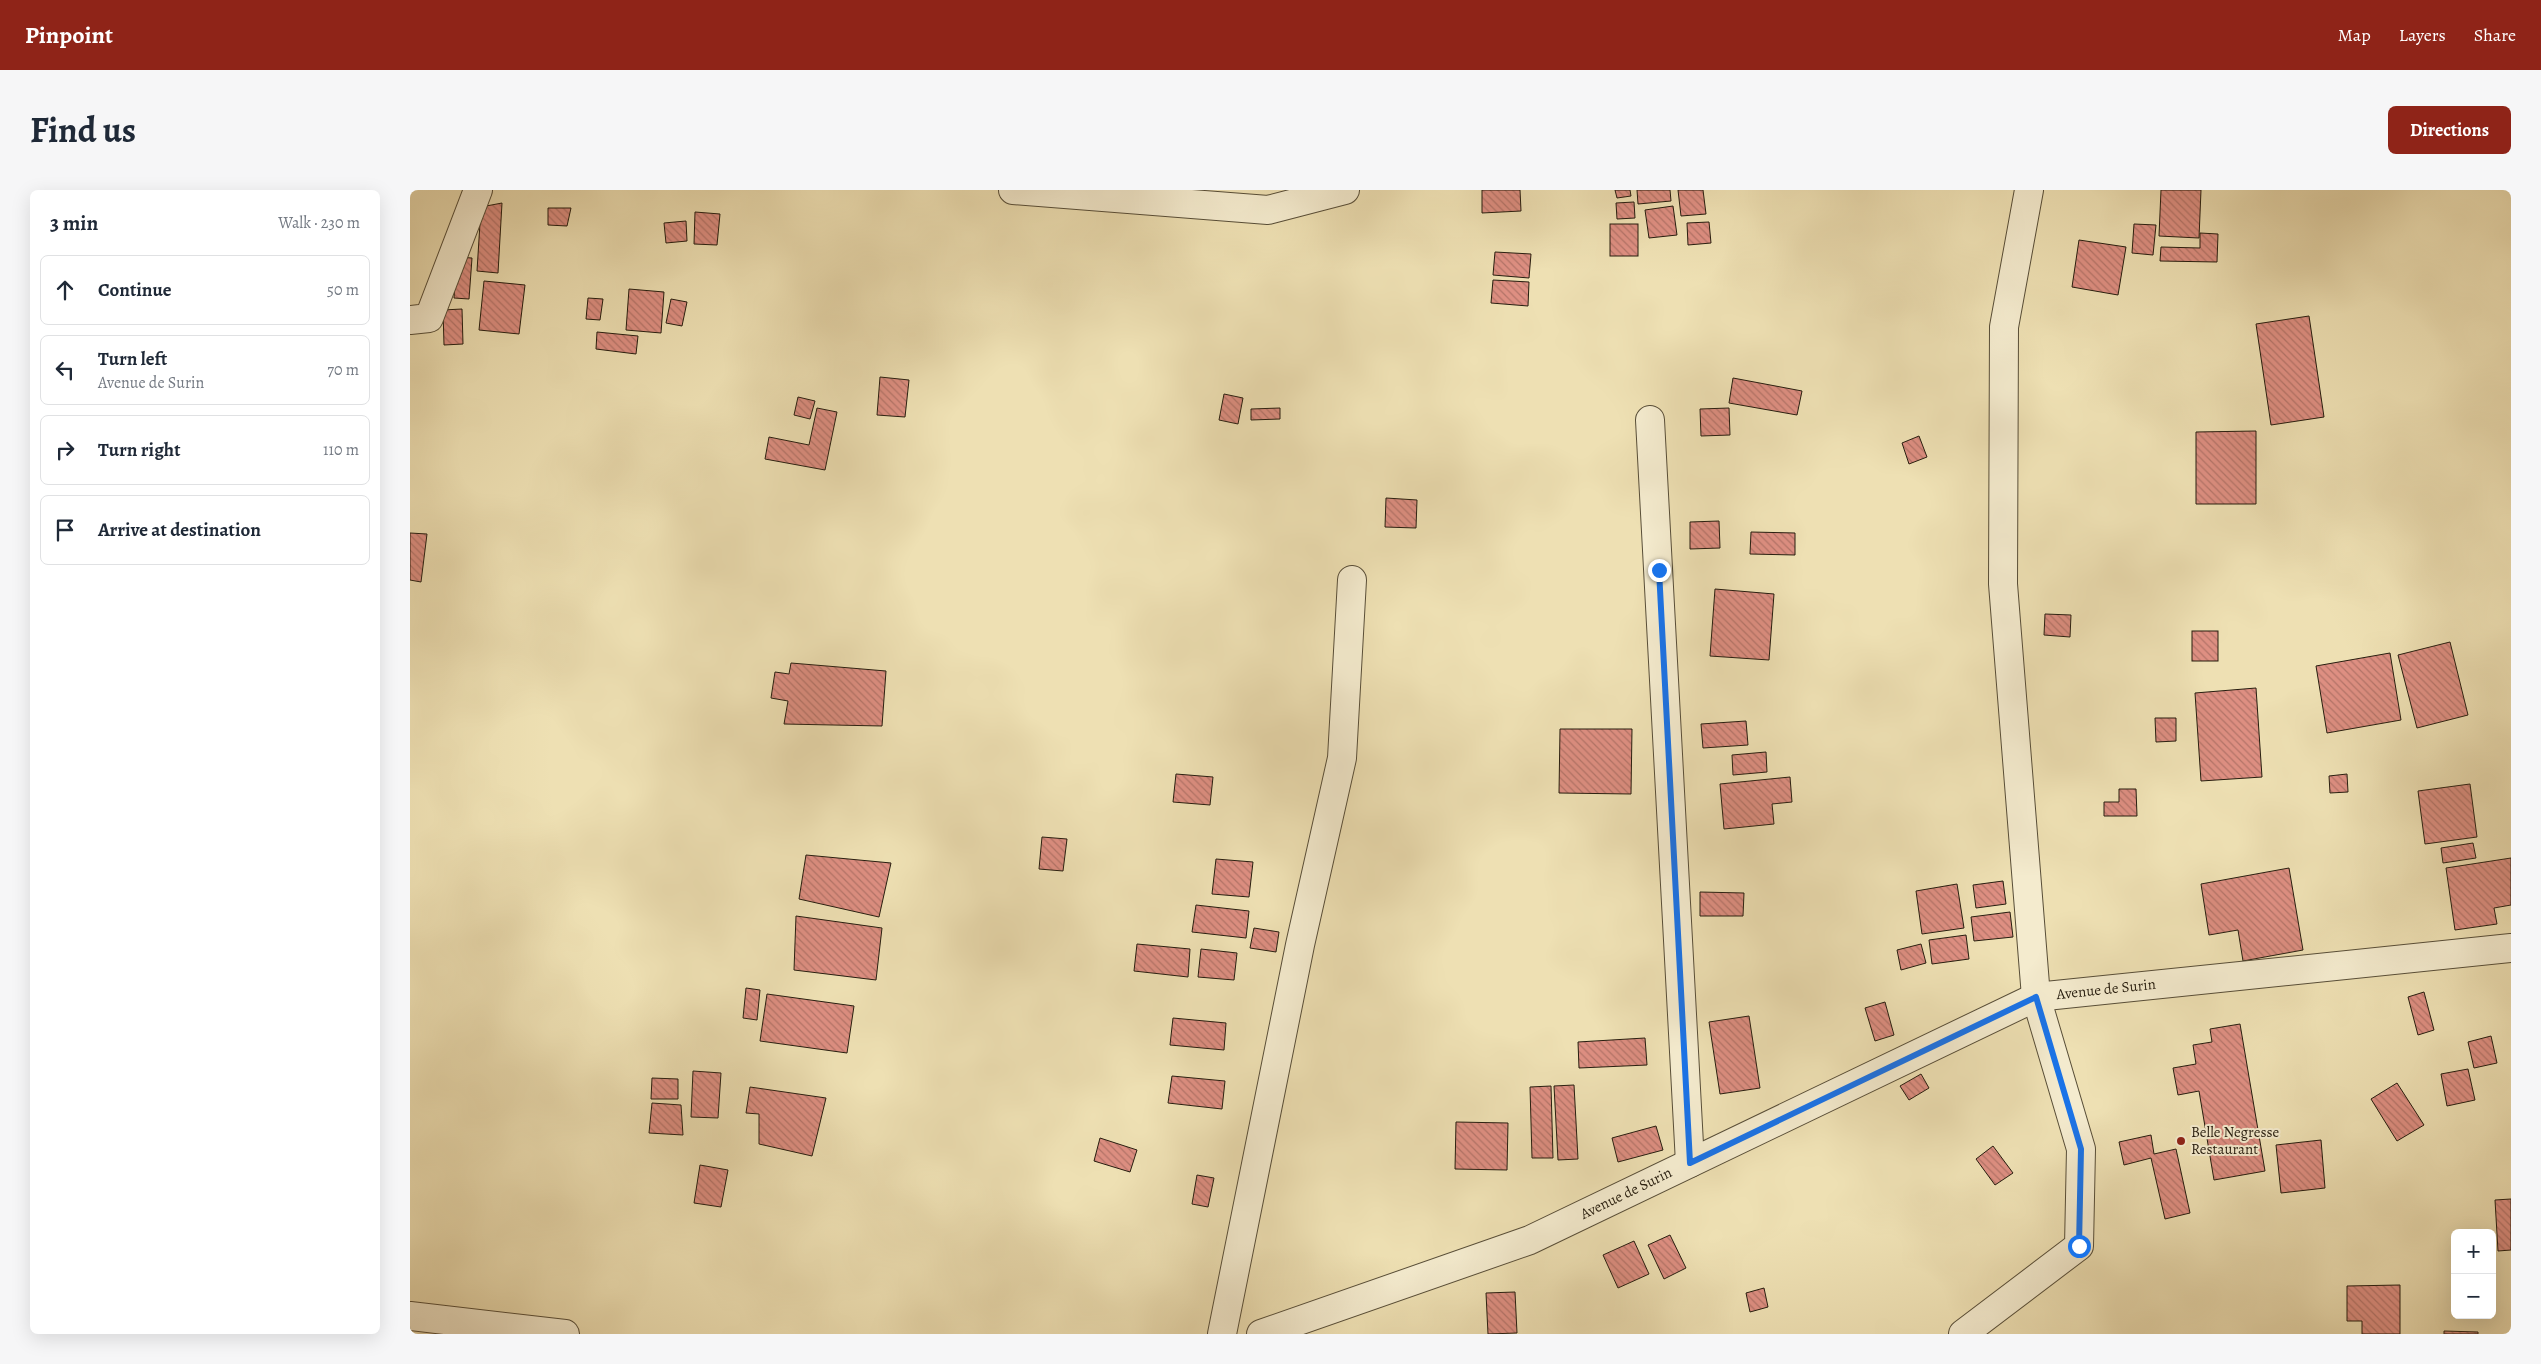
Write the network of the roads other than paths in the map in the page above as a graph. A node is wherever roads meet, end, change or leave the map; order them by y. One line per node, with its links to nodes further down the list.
1 (478, 190): 5 (street)
2 (1013, 190): 3 (street)
3 (1345, 190)
4 (2030, 190): 9 (street)
5 (410, 320)
6 (1650, 420): 10 (street)
7 (1352, 580): 13 (street)
8 (2511, 948): 9 (street, Avenue de Surin)
9 (2036, 997): 10 (street, Avenue de Surin); 15 (street)
10 (1690, 1163): 14 (street, Avenue de Surin)
11 (410, 1316): 12 (street)
12 (565, 1334)
13 (1222, 1334)
14 (1261, 1334)
15 (1963, 1334)

